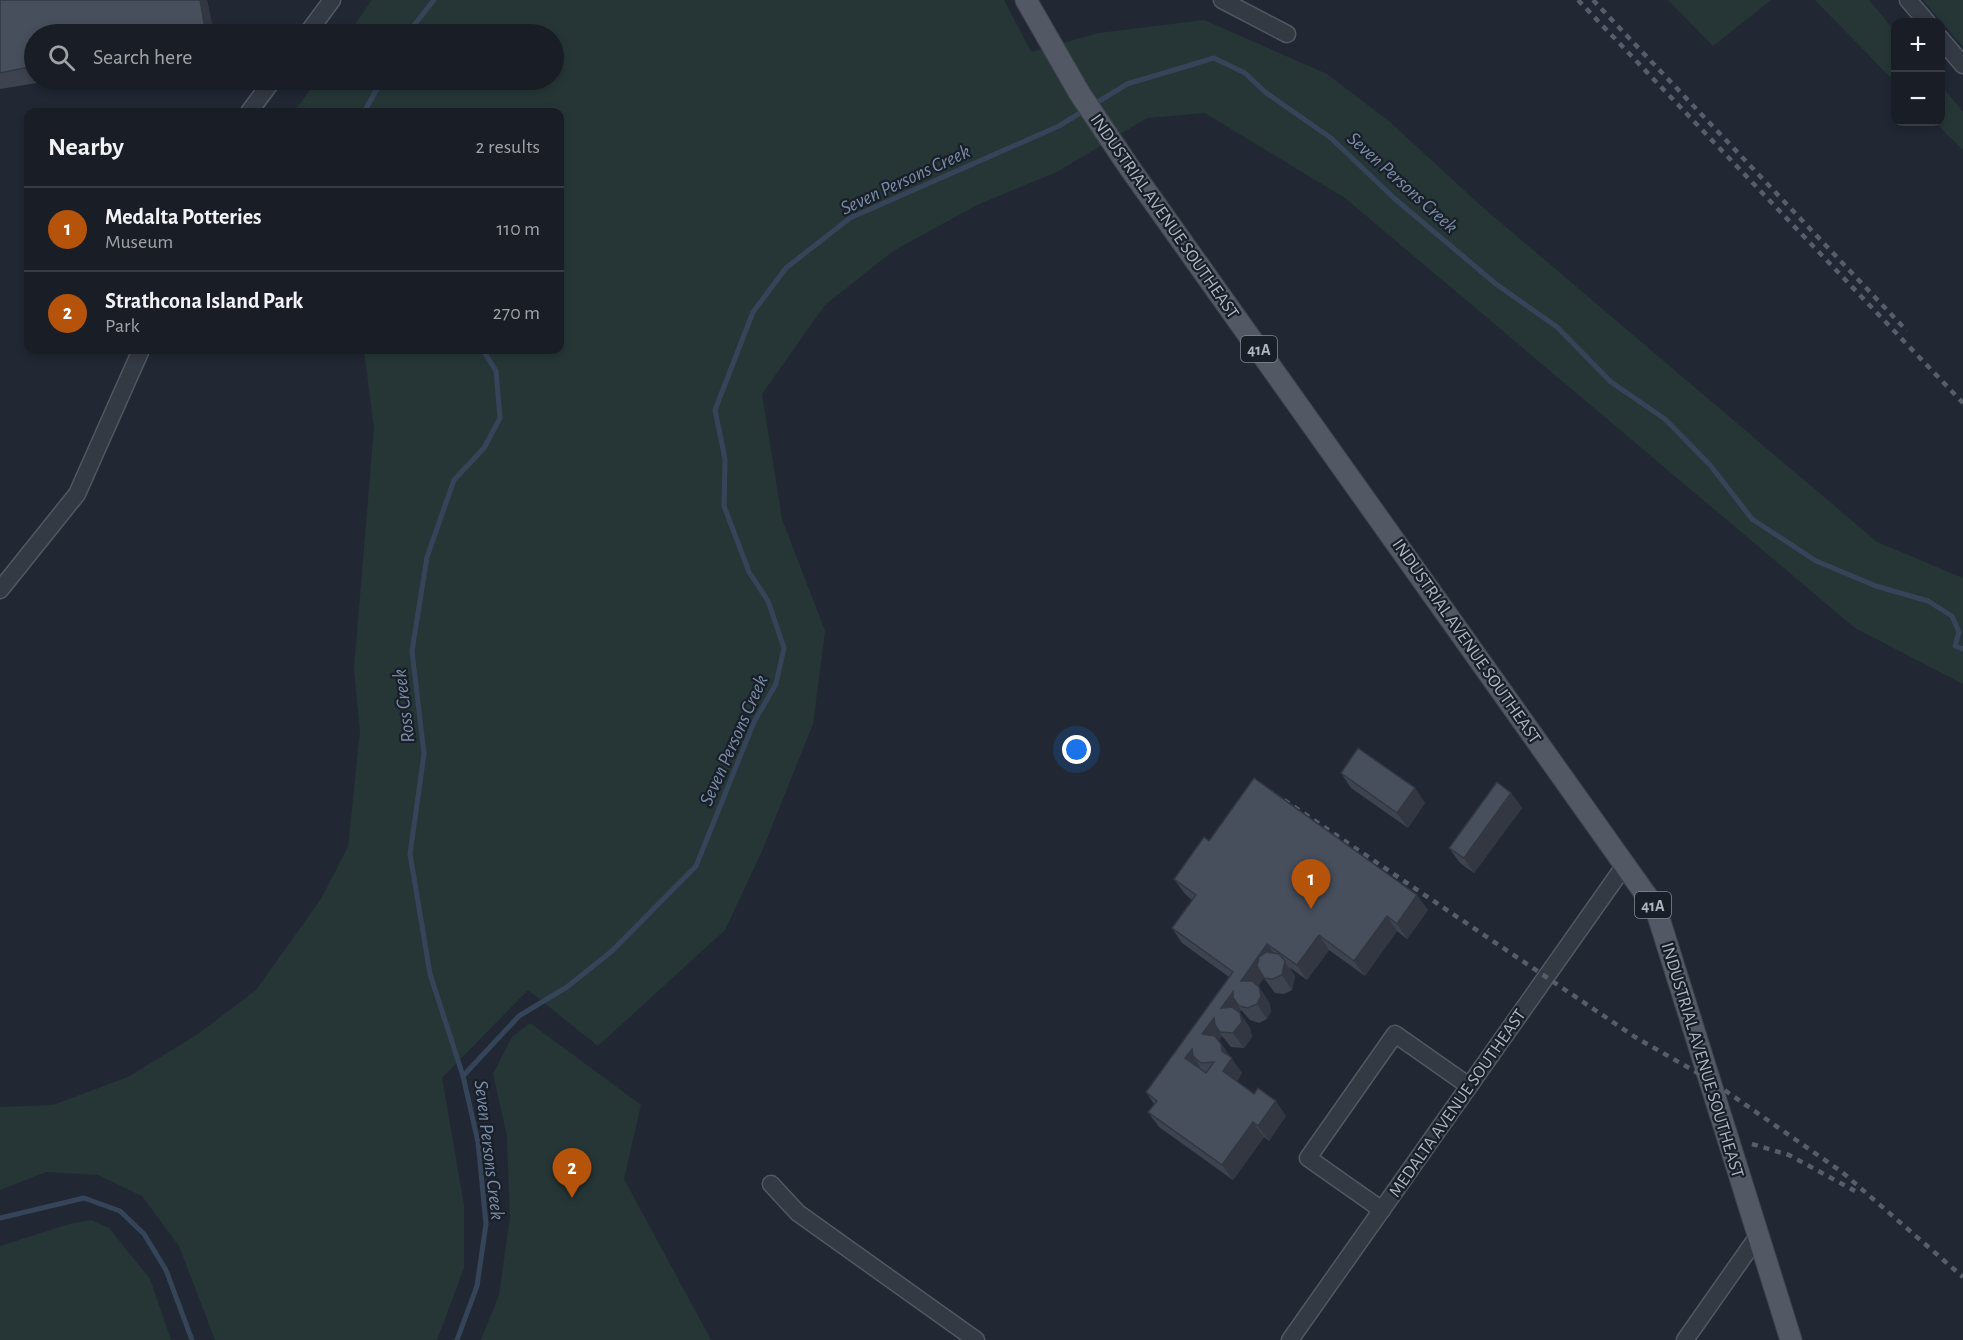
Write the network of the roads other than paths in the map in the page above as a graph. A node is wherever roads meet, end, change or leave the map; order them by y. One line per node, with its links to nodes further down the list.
1 (332, 0): 6 (street)
2 (1026, 0): 14 (main road, INDUSTRIAL AVENUE SOUTHEAST / 41A)
3 (1222, 0): 7 (street)
4 (1908, 0): 5 (street)
5 (1924, 18)
6 (314, 24)
7 (1287, 34)
8 (1945, 43): 9 (street)
9 (1963, 65)
10 (266, 90): 11 (street)
11 (252, 108)
12 (139, 354): 13 (street)
13 (0, 590)
14 (1625, 865): 15 (street, MEDALTA AVENUE SOUTHEAST); 18 (main road, INDUSTRIAL AVENUE SOUTHEAST / 41A)
15 (1469, 1086): 17 (street, MEDALTA AVENUE SOUTHEAST); 17 (street)
16 (771, 1184): 19 (street)
17 (1382, 1210): 20 (street, MEDALTA AVENUE SOUTHEAST)
18 (1758, 1236): 21 (street); 22 (main road, INDUSTRIAL AVENUE SOUTHEAST / 41A)
19 (976, 1340)
20 (1290, 1340)
21 (1685, 1340)
22 (1791, 1340)

